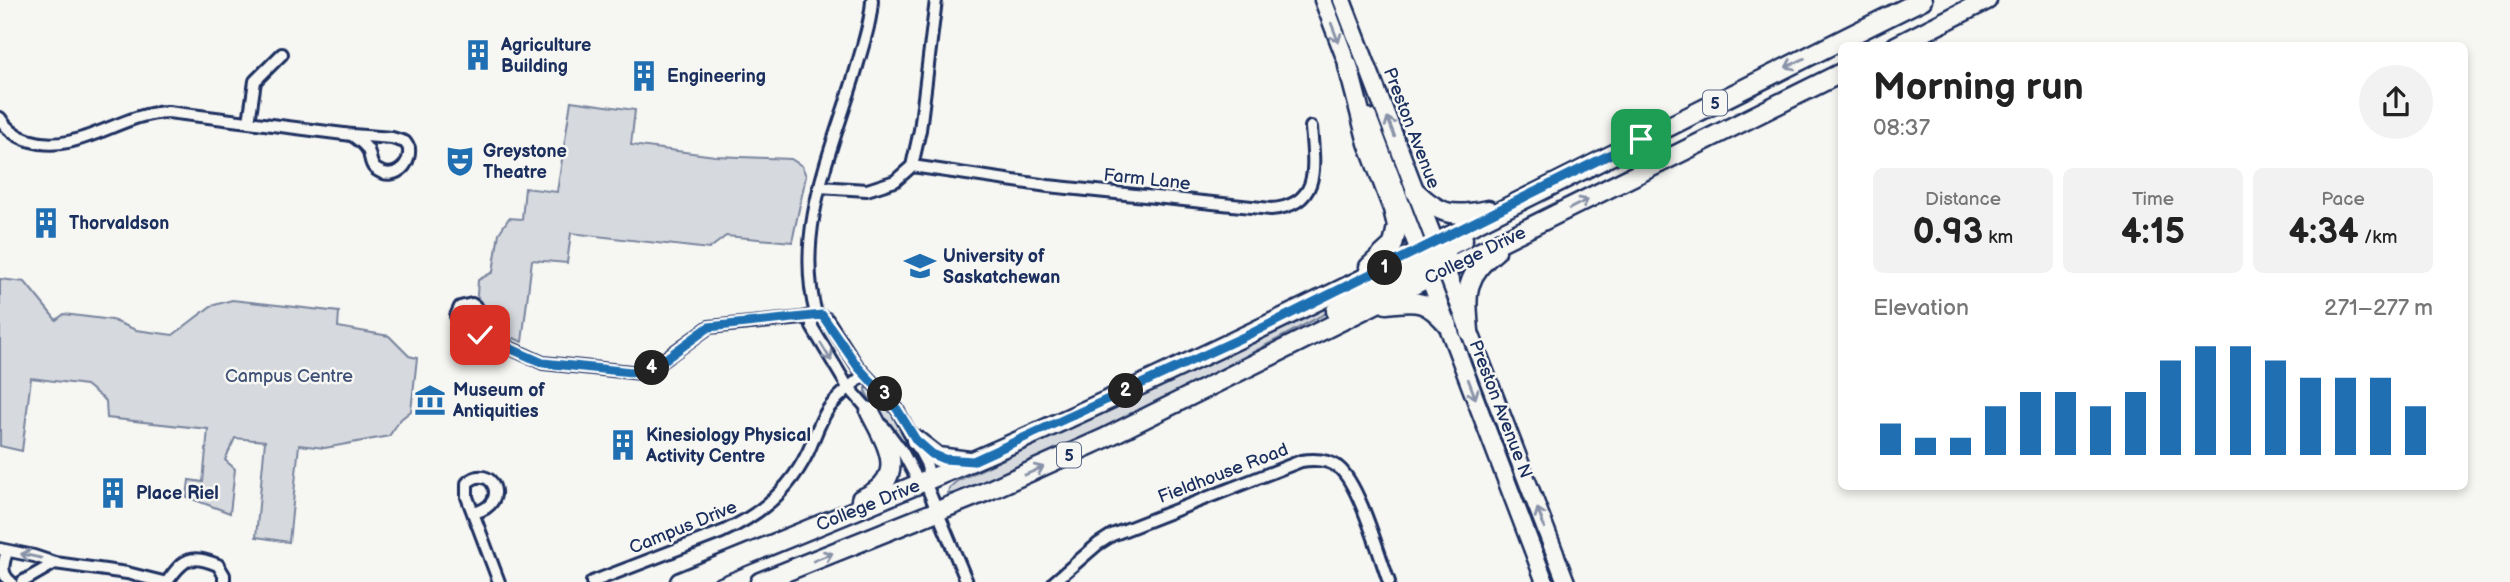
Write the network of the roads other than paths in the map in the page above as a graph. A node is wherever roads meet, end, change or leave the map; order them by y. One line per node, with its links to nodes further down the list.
1 (872, 0): 19 (street)
2 (936, 0): 17 (street)
3 (1323, 0): 9 (main road, Preston Avenue, one-way to 9)
4 (1342, 0): 20 (main road, Preston Avenue, one-way to 4)
5 (1922, 0): 18 (main road, College Drive / 5, one-way to 18)
6 (1987, 0): 7 (main road)
7 (1904, 42)
8 (282, 54): 12 (street)
9 (1348, 66): 23 (main road, Preston Avenue); 24 (main road)
10 (1838, 74): 22 (main road, College Drive / 5, one-way to 10)
11 (0, 118): 12 (street)
12 (250, 122): 14 (street)
13 (1311, 127): 17 (street, Farm Lane)
14 (352, 135): 15 (street); 16 (street)
15 (378, 137): 16 (street); 16 (street)
16 (369, 153)
17 (912, 166): 19 (street)
18 (1579, 170): 21 (main road, College Drive / 5); 23 (main road)
19 (819, 187): 26 (street)
20 (1415, 191): 21 (main road); 23 (main road, Preston Avenue)
21 (1509, 205): 23 (main road, College Drive / 5)
22 (1518, 234): 23 (main road, College Drive / 5); 28 (main road)
23 (1432, 259): 24 (main road, College Drive / 5); 25 (main road, College Drive / 5); 27 (main road, Preston Avenue N); 28 (main road, Preston Avenue N); 33 (main road)
24 (1346, 286): 35 (main road, College Drive / 5)
25 (1369, 307): 27 (main road); 33 (main road, College Drive / 5)
26 (816, 314): 29 (street); 30 (street); 31 (street, one-way to 31)
27 (1448, 325): 53 (main road, Preston Avenue N, one-way to 53)
28 (1469, 331): 54 (main road, Preston Avenue N, one-way to 28)
29 (490, 341): 29 (street)
30 (864, 374): 31 (street, Campus Drive); 34 (street)
31 (848, 388): 32 (street); 47 (street, Campus Drive)
32 (870, 412): 36 (street); 39 (main road)
33 (1103, 439): 37 (main road, College Drive / 5, one-way to 33)
34 (916, 440): 35 (main road); 36 (street)
35 (973, 461): 36 (main road, College Drive / 5)
36 (925, 482): 37 (street); 39 (main road, College Drive / 5)
37 (938, 512): 49 (main road, College Drive / 5, one-way to 37); 50 (street)
38 (474, 513): 46 (street)
39 (813, 527): 48 (main road, College Drive / 5)
40 (3, 551): 41 (street, one-way to 40); 42 (street)
41 (55, 563): 43 (street); 44 (street)
42 (11, 582)
43 (22, 582)
44 (165, 582): 45 (street)
45 (224, 582)
46 (499, 582)
47 (592, 582)
48 (680, 582)
49 (760, 582)
50 (967, 582)
51 (1054, 582): 52 (street, Fieldhouse Road)
52 (1389, 582)
53 (1545, 582)
54 (1566, 582)

